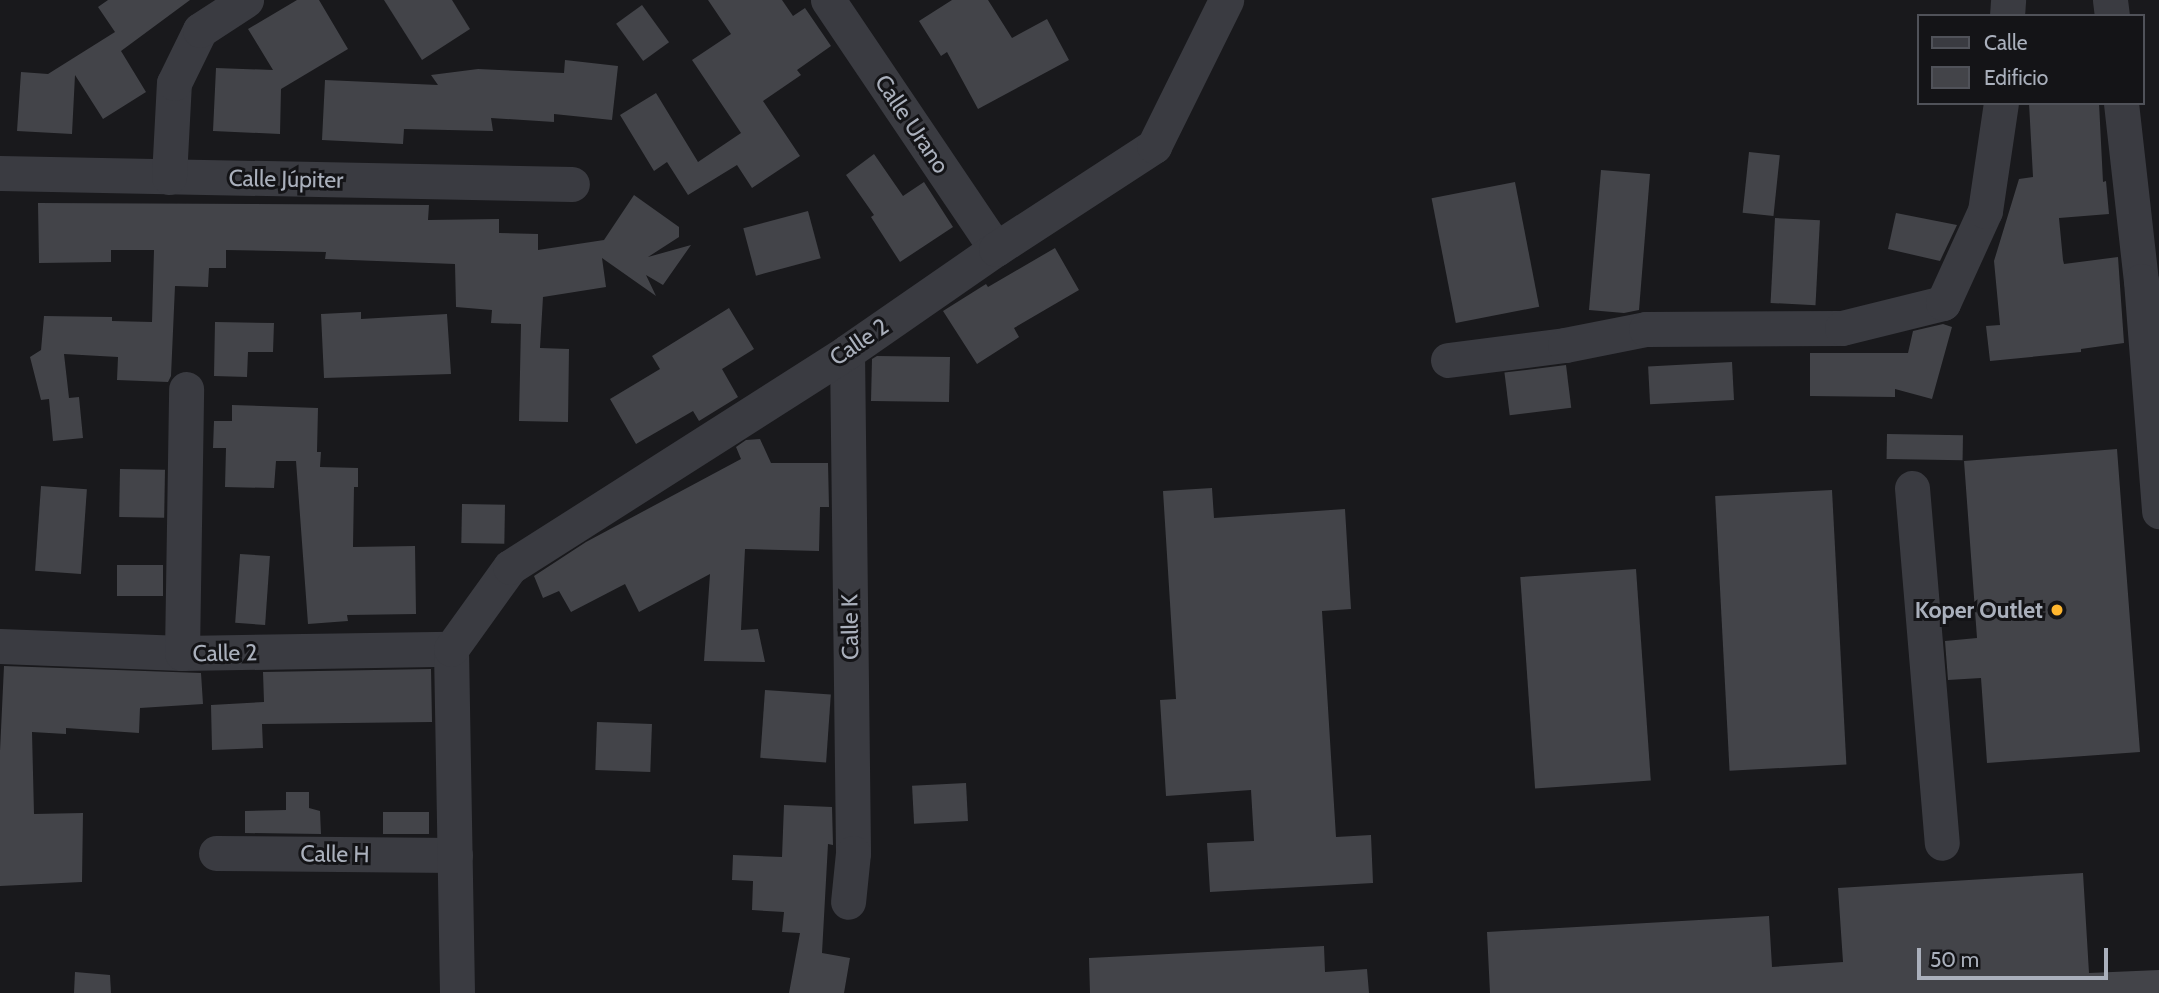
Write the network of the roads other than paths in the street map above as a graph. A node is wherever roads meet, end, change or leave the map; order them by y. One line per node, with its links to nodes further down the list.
1 (246, 0): 7 (street)
2 (828, 0): 9 (street, Calle Urano)
3 (1226, 0): 9 (street, Calle 2)
4 (2001, 105): 12 (street)
5 (2121, 105): 10 (street)
6 (0, 173): 7 (street, Calle Júpiter)
7 (169, 177): 8 (street, Calle Júpiter)
8 (572, 184)
9 (996, 248): 11 (street, Calle 2)
10 (2150, 282): 15 (street)
11 (847, 352): 17 (street, Calle 2); 22 (street, Calle K)
12 (1448, 360)
13 (186, 389): 18 (street)
14 (1912, 488): 19 (street)
15 (2159, 511)
16 (0, 646): 18 (street, Calle 2)
17 (451, 649): 18 (street, Calle 2); 21 (street)
18 (182, 653)
19 (1942, 843)
20 (216, 853): 21 (street, Calle H)
21 (455, 855): 23 (street)
22 (848, 902)
23 (457, 993)

